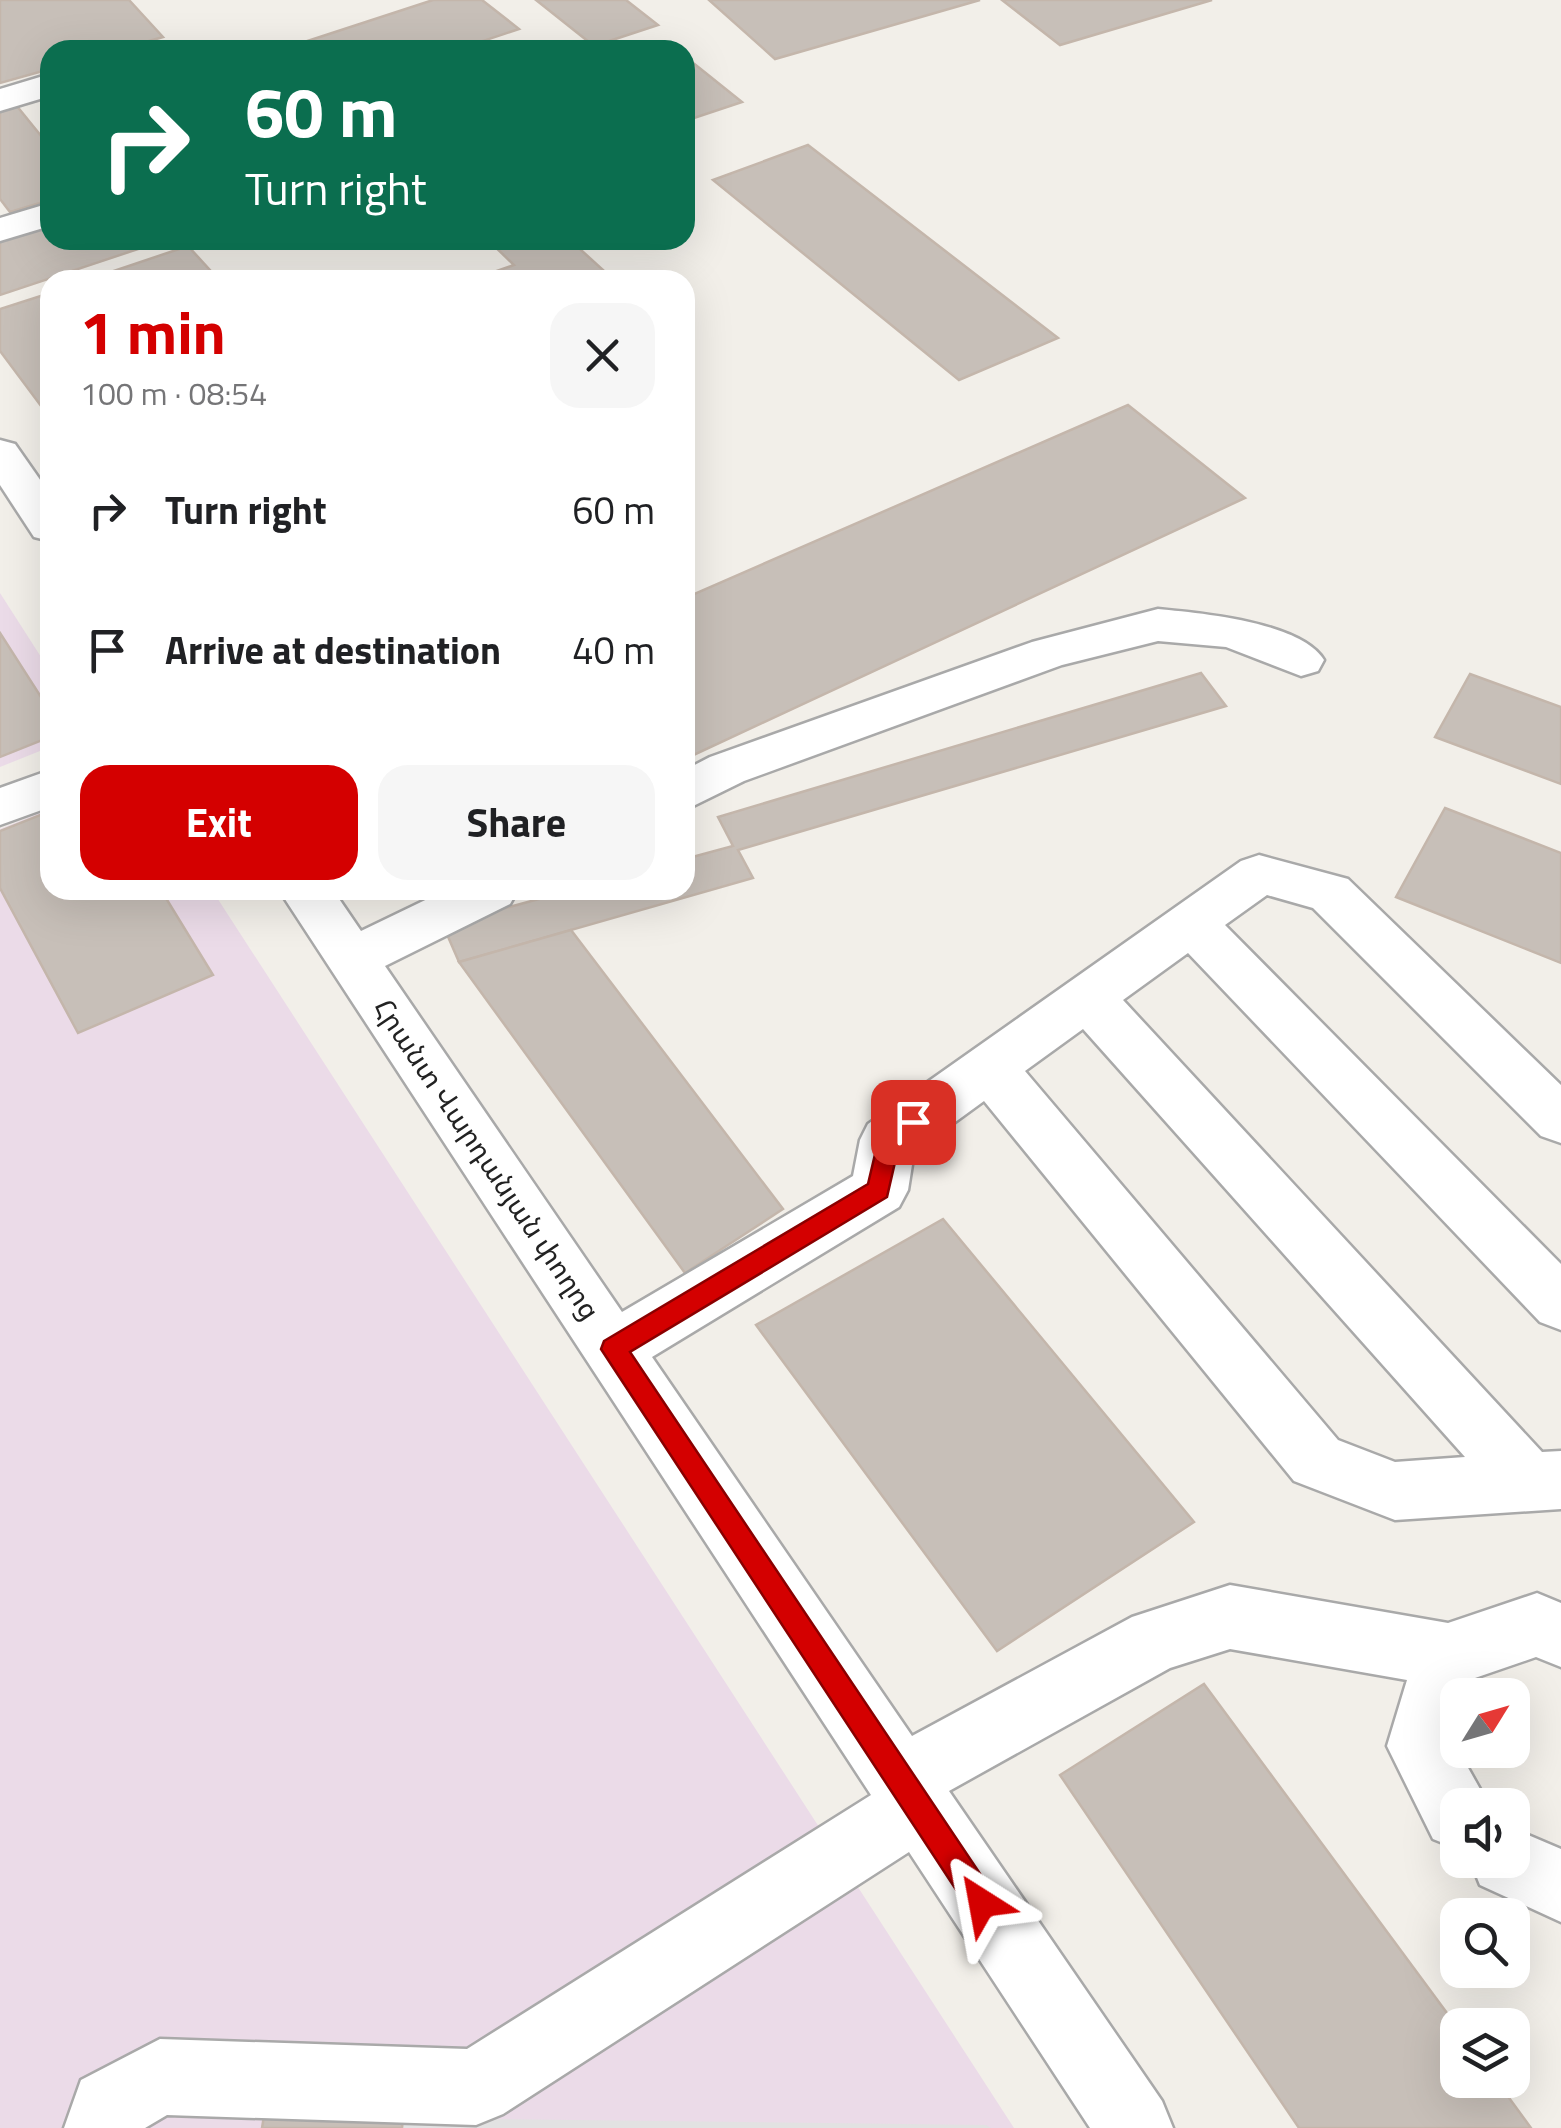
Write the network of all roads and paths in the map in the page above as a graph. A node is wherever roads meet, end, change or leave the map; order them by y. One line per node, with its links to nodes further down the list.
1 (40, 89): 2 (street)
2 (0, 100)
3 (40, 217): 4 (street)
4 (0, 230)
5 (0, 454): 6 (street)
6 (28, 517)
7 (1301, 660): 8 (street)
8 (695, 786)
9 (40, 792): 10 (street)
10 (0, 807)
11 (312, 900): 14 (street, Հրանտ Վարդանյան փողոց)
12 (472, 900): 14 (street)
13 (1191, 923): 15 (street); 17 (street); 18 (street)
14 (353, 958): 19 (street, Հրանտ Վարդանյան փողոց)
15 (1087, 998): 16 (street); 20 (street)
16 (988, 1068): 19 (street); 20 (street)
17 (1561, 1120)
18 (1561, 1304)
19 (613, 1349): 24 (street, Հրանտ Վարդանյան փողոց)
20 (1544, 1481)
21 (1561, 1635): 22 (street)
22 (1448, 1655): 23 (street); 24 (street)
23 (1444, 1788)
24 (908, 1794): 27 (street); 28 (street, Հրանտ Վարդանյան փողոց)
25 (1530, 1872): 26 (street)
26 (1561, 1886)
27 (102, 2128)
28 (1135, 2128)

